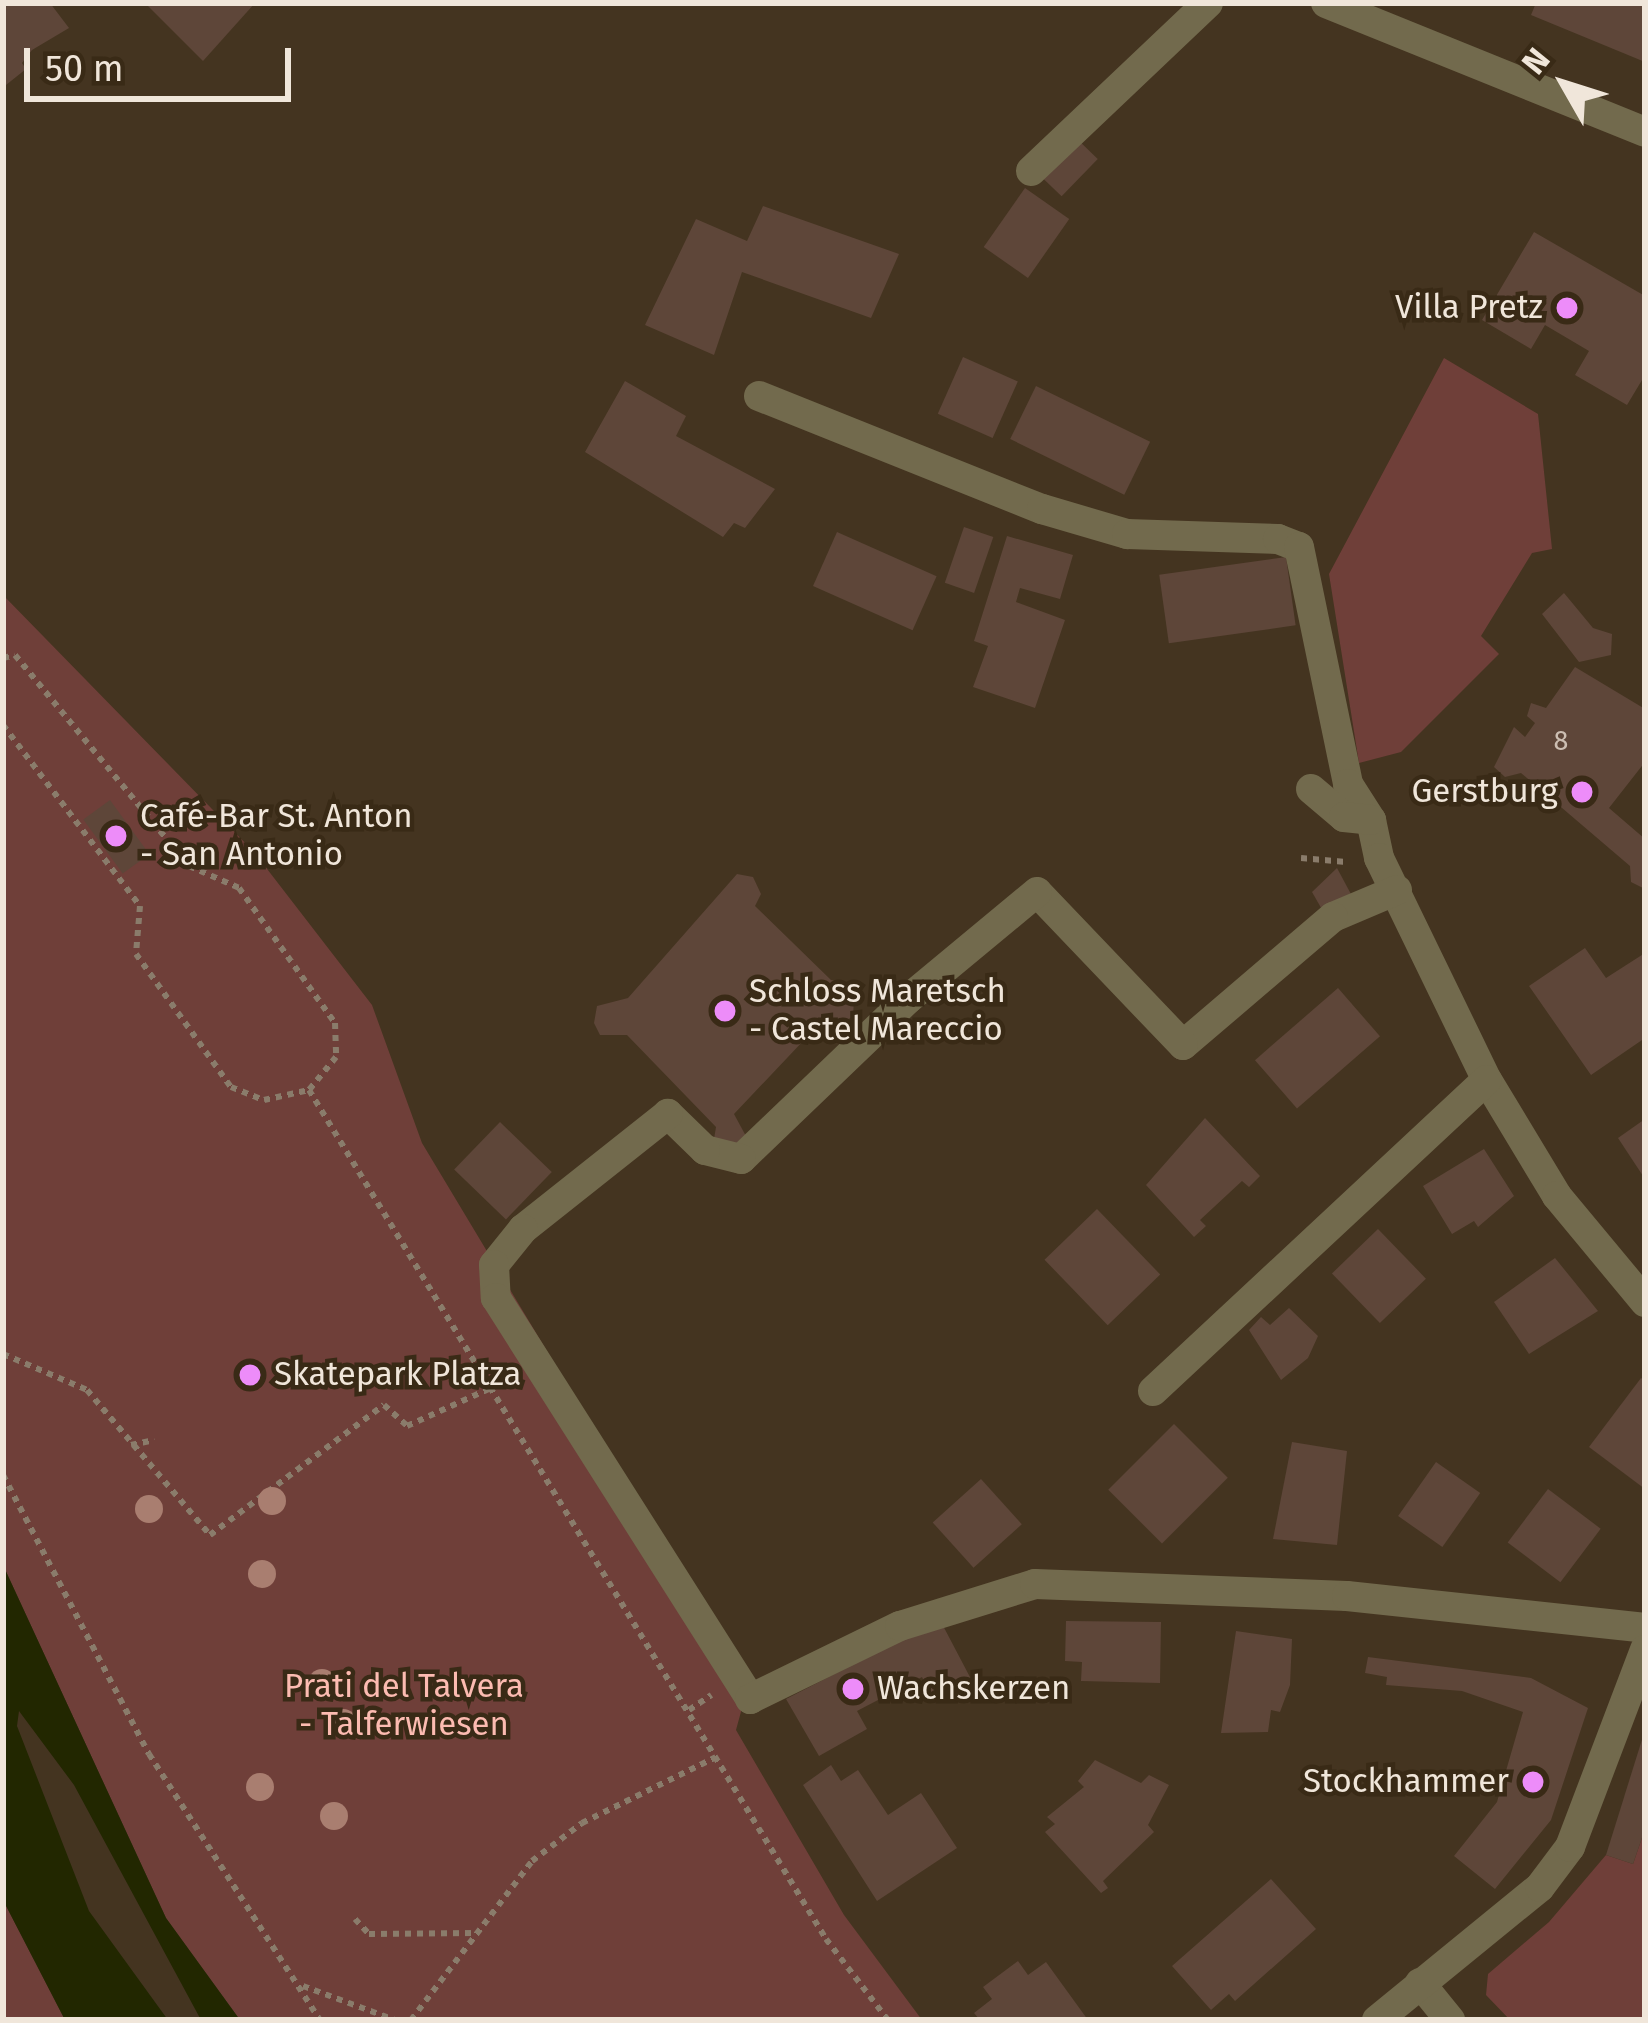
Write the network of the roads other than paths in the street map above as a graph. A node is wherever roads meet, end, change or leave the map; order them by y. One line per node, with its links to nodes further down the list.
1 (1208, 3): 4 (street)
2 (1326, 3): 3 (street)
3 (1645, 132)
4 (1031, 171)
5 (758, 396): 7 (street)
6 (1311, 788): 7 (street)
7 (1371, 820): 8 (street)
8 (1396, 890): 9 (street); 12 (street)
9 (1487, 1080): 10 (street); 11 (street)
10 (1645, 1302)
11 (1153, 1391)
12 (1645, 1628)
13 (1642, 1658): 14 (street)
14 (1420, 1983): 15 (street); 16 (street)
15 (1376, 2020)
16 (1450, 2020)

